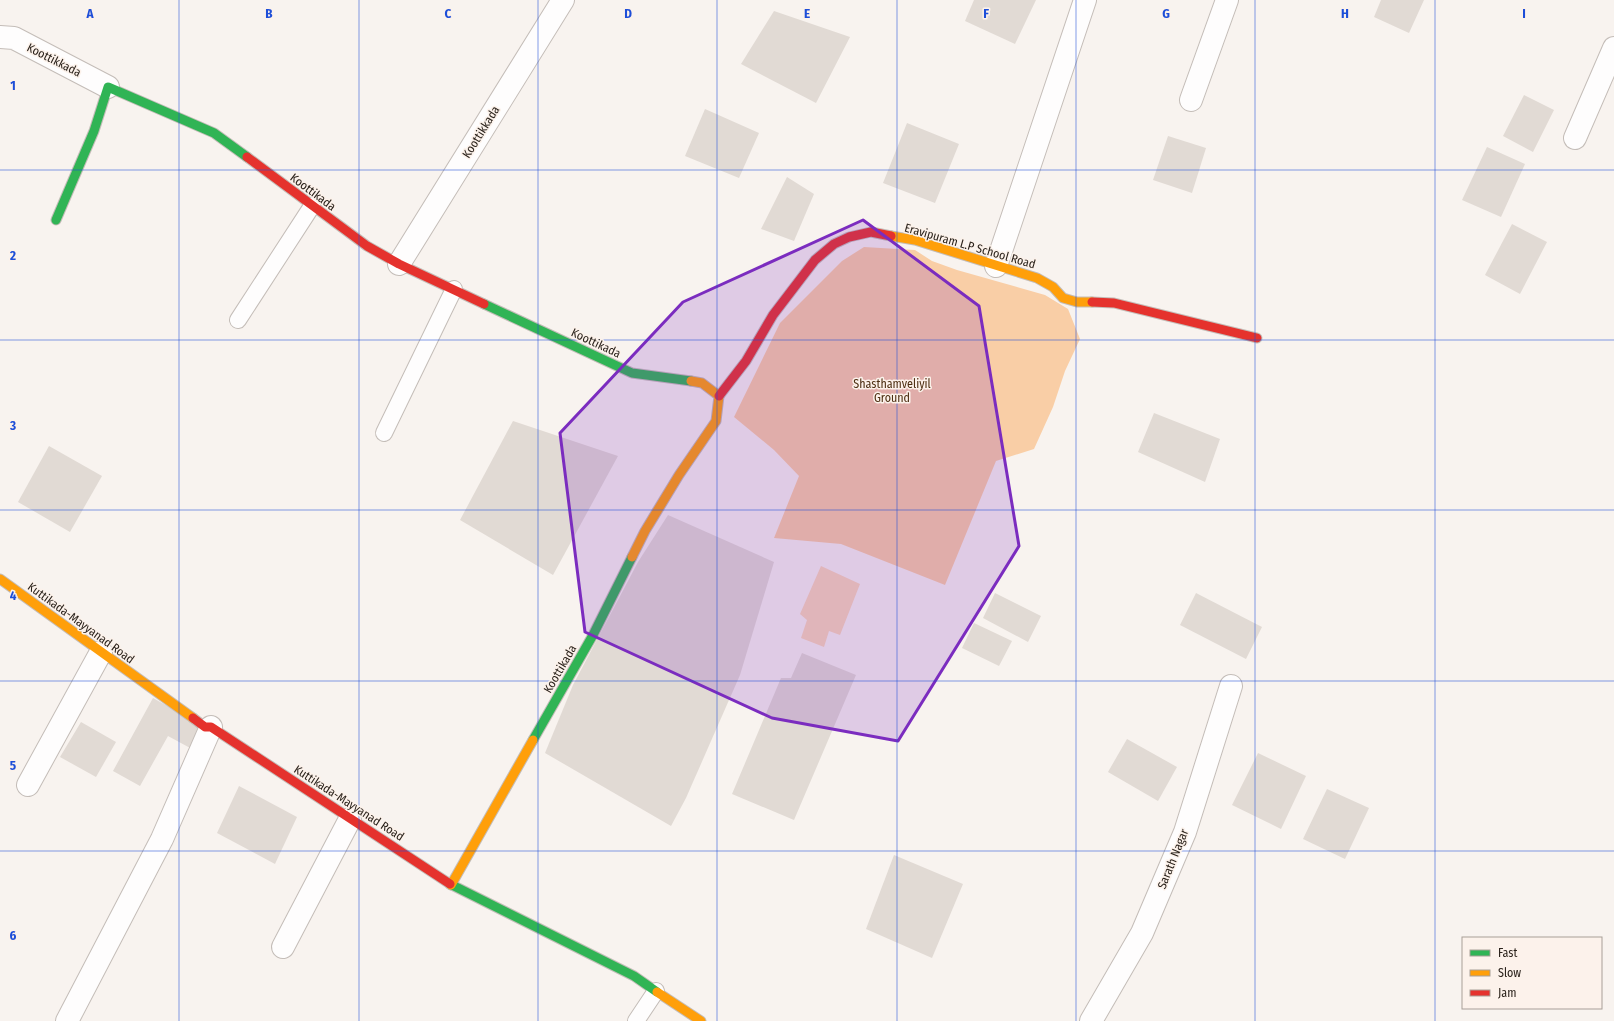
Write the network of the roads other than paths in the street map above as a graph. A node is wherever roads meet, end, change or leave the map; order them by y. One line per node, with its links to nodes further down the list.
1 (563, 0): 11 (street, Koottikkada)
2 (1085, 0): 12 (street)
3 (1227, 0): 7 (street)
4 (0, 37): 6 (street, Koottikkada)
5 (1614, 48): 8 (street)
6 (108, 87): 9 (street, Koottikada); 10 (street)
7 (1191, 100)
8 (1575, 138)
9 (312, 206): 11 (street, Koottikada); 14 (lane)
10 (56, 220)
11 (399, 264): 13 (street, Koottikada)
12 (996, 266): 15 (street, Eravipuram L.P School Road); 16 (street, Eravipuram L.P School Road)
13 (454, 289): 16 (street, Koottikada); 17 (lane)
14 (238, 320)
15 (1257, 338)
16 (719, 396): 24 (street, Koottikada)
17 (384, 433)
18 (0, 579): 19 (street, Kuttikada-Mayyanad Road)
19 (101, 652): 21 (street, Kuttikada-Mayyanad Road); 22 (street)
20 (1231, 686): 30 (street, Sarath Nagar)
21 (211, 727): 23 (street, Kuttikada-Mayyanad Road); 27 (street)
22 (28, 785)
23 (350, 819): 24 (street, Kuttikada-Mayyanad Road); 25 (street)
24 (451, 885): 26 (street, Kuttikada-Mayyanad Road)
25 (283, 947)
26 (656, 991): 28 (lane); 29 (street, Kuttikada-Mayyanad Road)
27 (67, 1021)
28 (636, 1021)
29 (701, 1021)
30 (1091, 1021)

